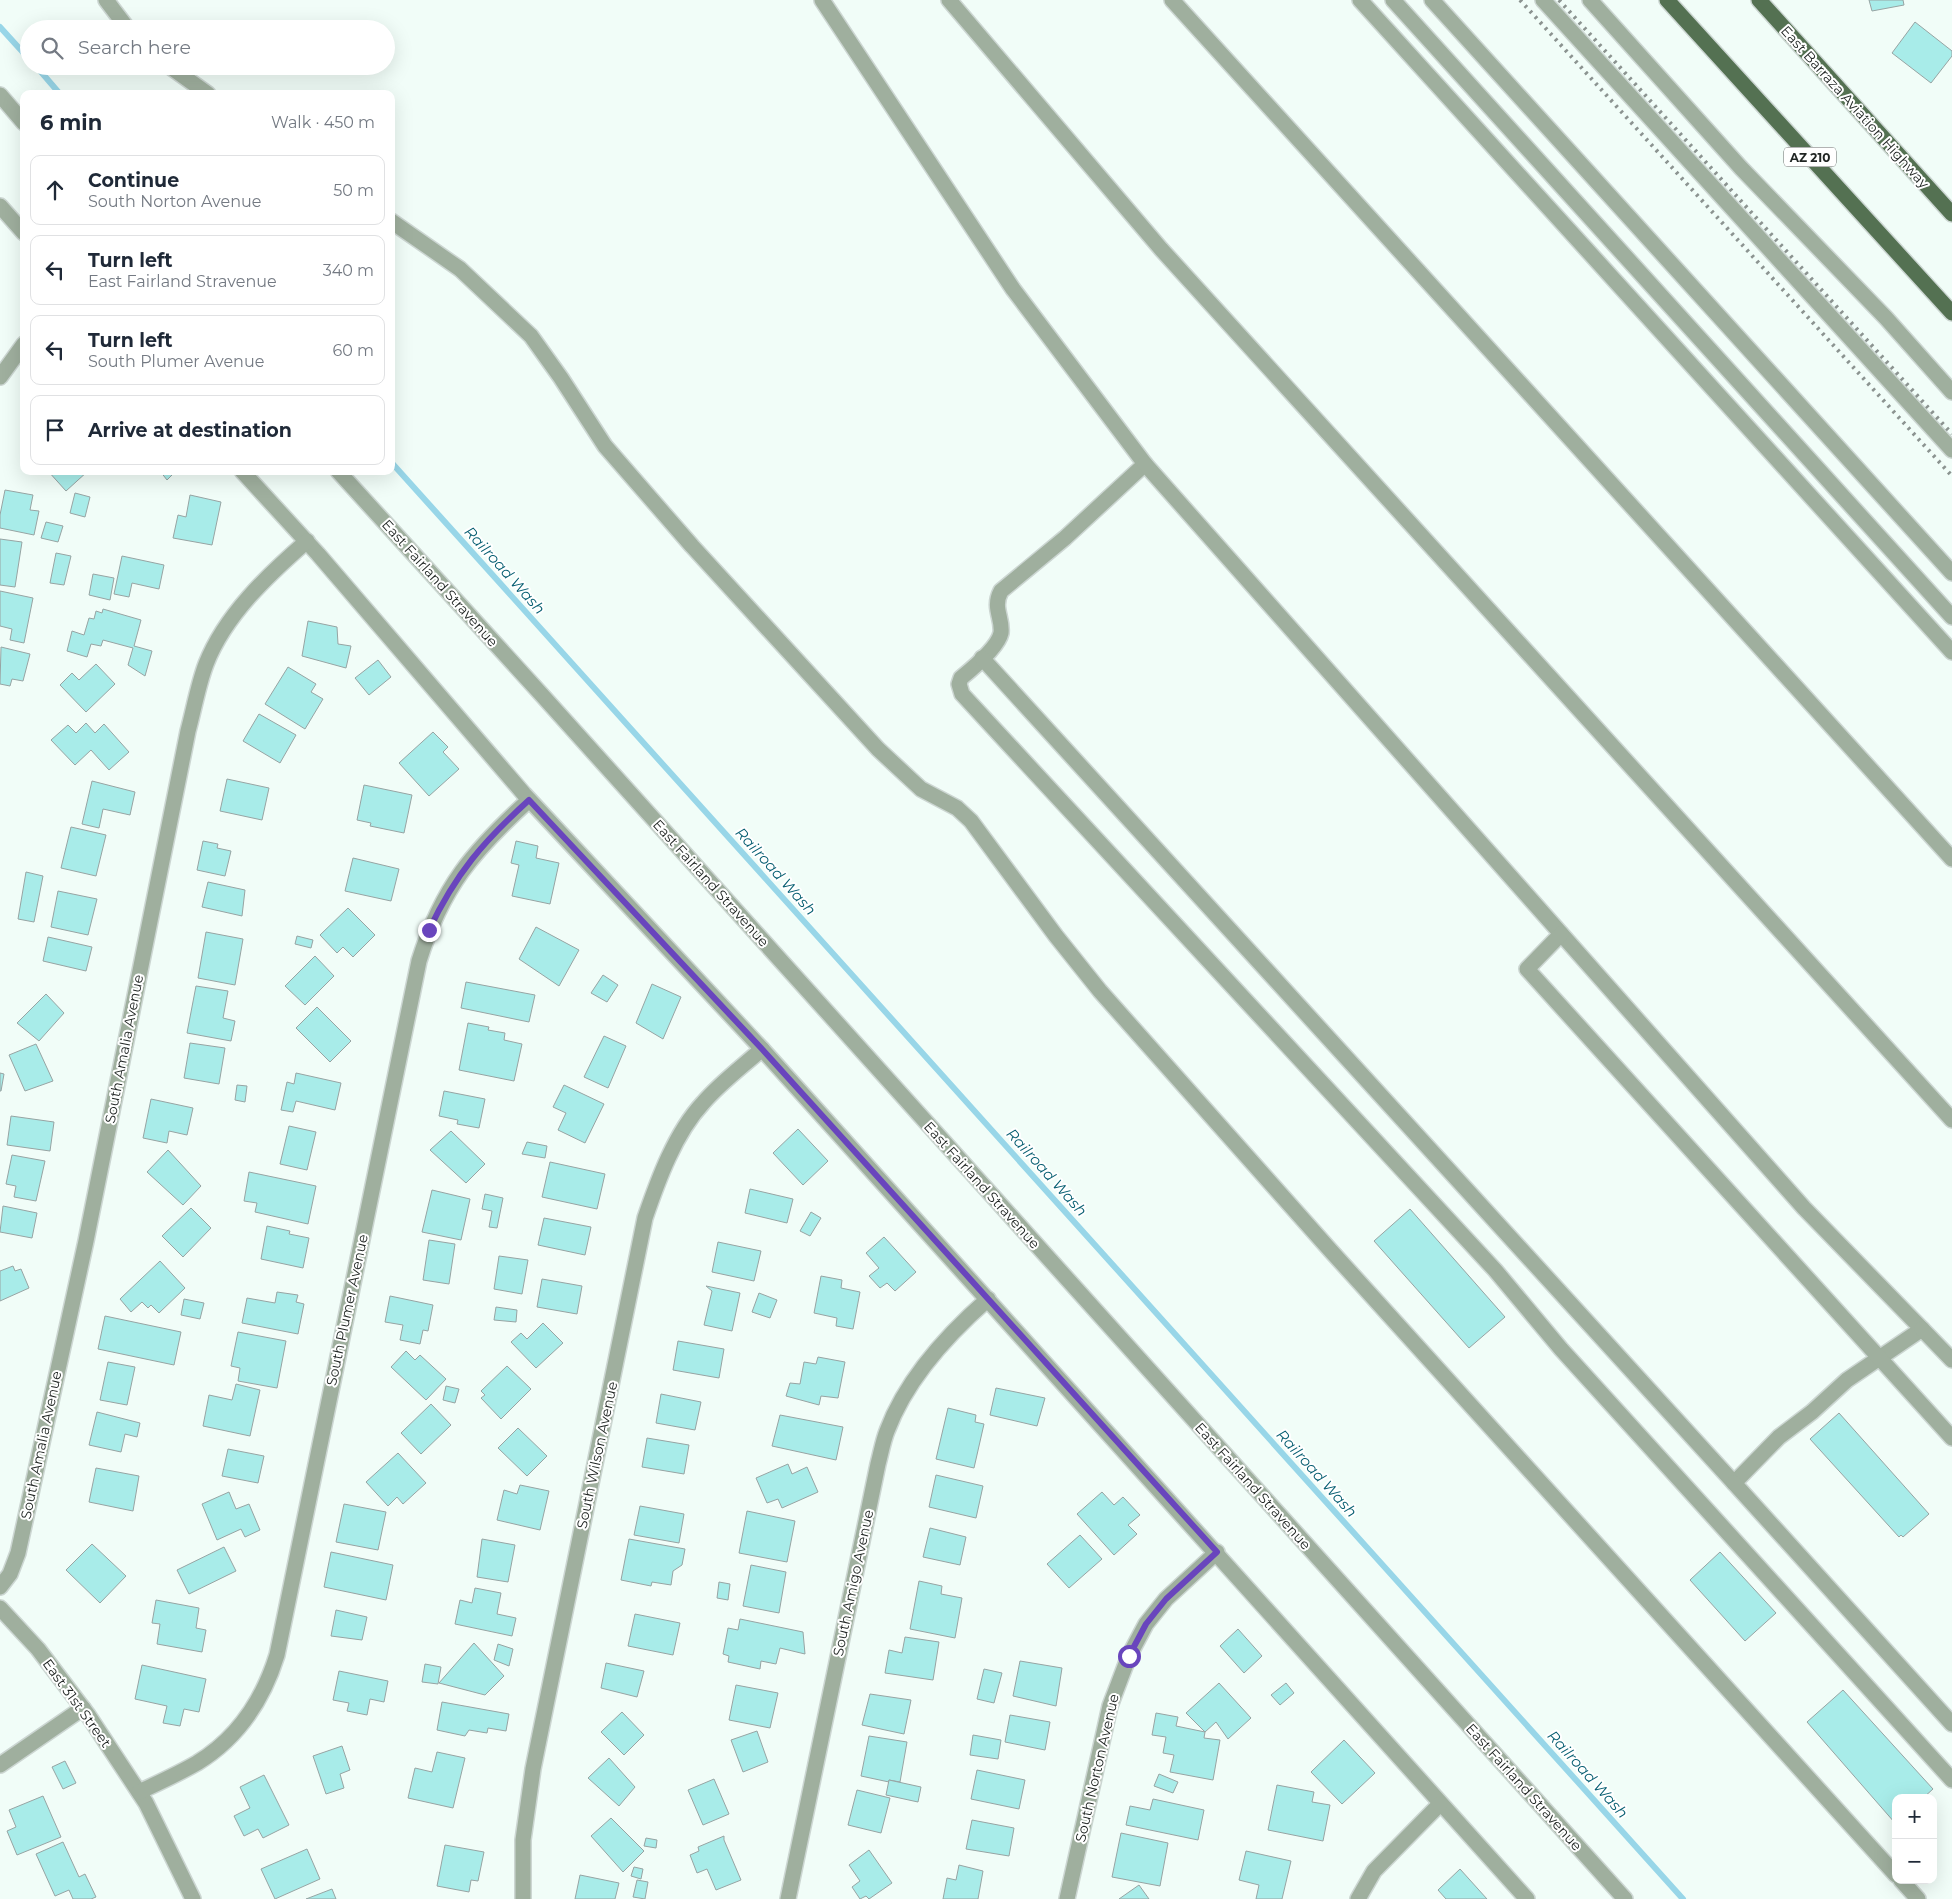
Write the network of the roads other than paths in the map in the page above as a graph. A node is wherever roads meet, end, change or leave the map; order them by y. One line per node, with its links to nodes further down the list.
1 (106, 0): 12 (street)
2 (822, 0): 26 (street)
3 (949, 0): 38 (street)
4 (1172, 0): 35 (street)
5 (1360, 0): 32 (street)
6 (1393, 0): 31 (street)
7 (1432, 0): 30 (street)
8 (1543, 0): 25 (street)
9 (1590, 0): 24 (street)
10 (1667, 0): 21 (main road, AZ 210)
11 (1759, 0): 18 (main road, East Barraza Aviation Highway)
12 (121, 20)
13 (182, 75): 14 (street)
14 (202, 90)
15 (0, 95): 16 (street)
16 (20, 118)
17 (0, 206): 20 (street)
18 (1952, 214)
19 (395, 223): 54 (street)
20 (20, 228)
21 (1952, 313)
22 (20, 350): 23 (street)
23 (0, 377)
24 (1952, 392)
25 (1952, 450)
26 (1145, 464): 33 (street); 36 (street)
27 (246, 475): 29 (street)
28 (342, 475): 62 (street, East Fairland Stravenue)
29 (307, 541): 34 (street); 46 (street, South Amalia Avenue)
30 (1952, 574)
31 (1952, 617)
32 (1952, 652)
33 (982, 658): 44 (street); 51 (street)
34 (529, 800): 37 (street); 52 (street, South Plumer Avenue)
35 (1952, 859)
36 (1561, 934): 40 (street); 41 (street)
37 (762, 1049): 39 (street); 57 (street, South Wilson Avenue)
38 (1952, 1120)
39 (988, 1299): 45 (street); 58 (street, South Amigo Avenue)
40 (1922, 1329): 41 (street); 42 (street)
41 (1880, 1358): 43 (street); 44 (street)
42 (1952, 1360)
43 (1952, 1438)
44 (1734, 1483): 49 (street)
45 (1217, 1552): 53 (street); 59 (street, South Norton Avenue)
46 (0, 1586)
47 (0, 1608): 48 (street, East 31st Street)
48 (83, 1708): 50 (street); 52 (street, East 31st Street)
49 (1952, 1724)
50 (0, 1765)
51 (1952, 1780)
52 (142, 1798): 56 (street)
53 (1440, 1804): 60 (street); 61 (street)
54 (1892, 1871)
55 (1905, 1884): 63 (street)
56 (193, 1899)
57 (523, 1899)
58 (788, 1899)
59 (1067, 1899)
60 (1358, 1899)
61 (1527, 1899)
62 (1625, 1899)
63 (1918, 1899)

